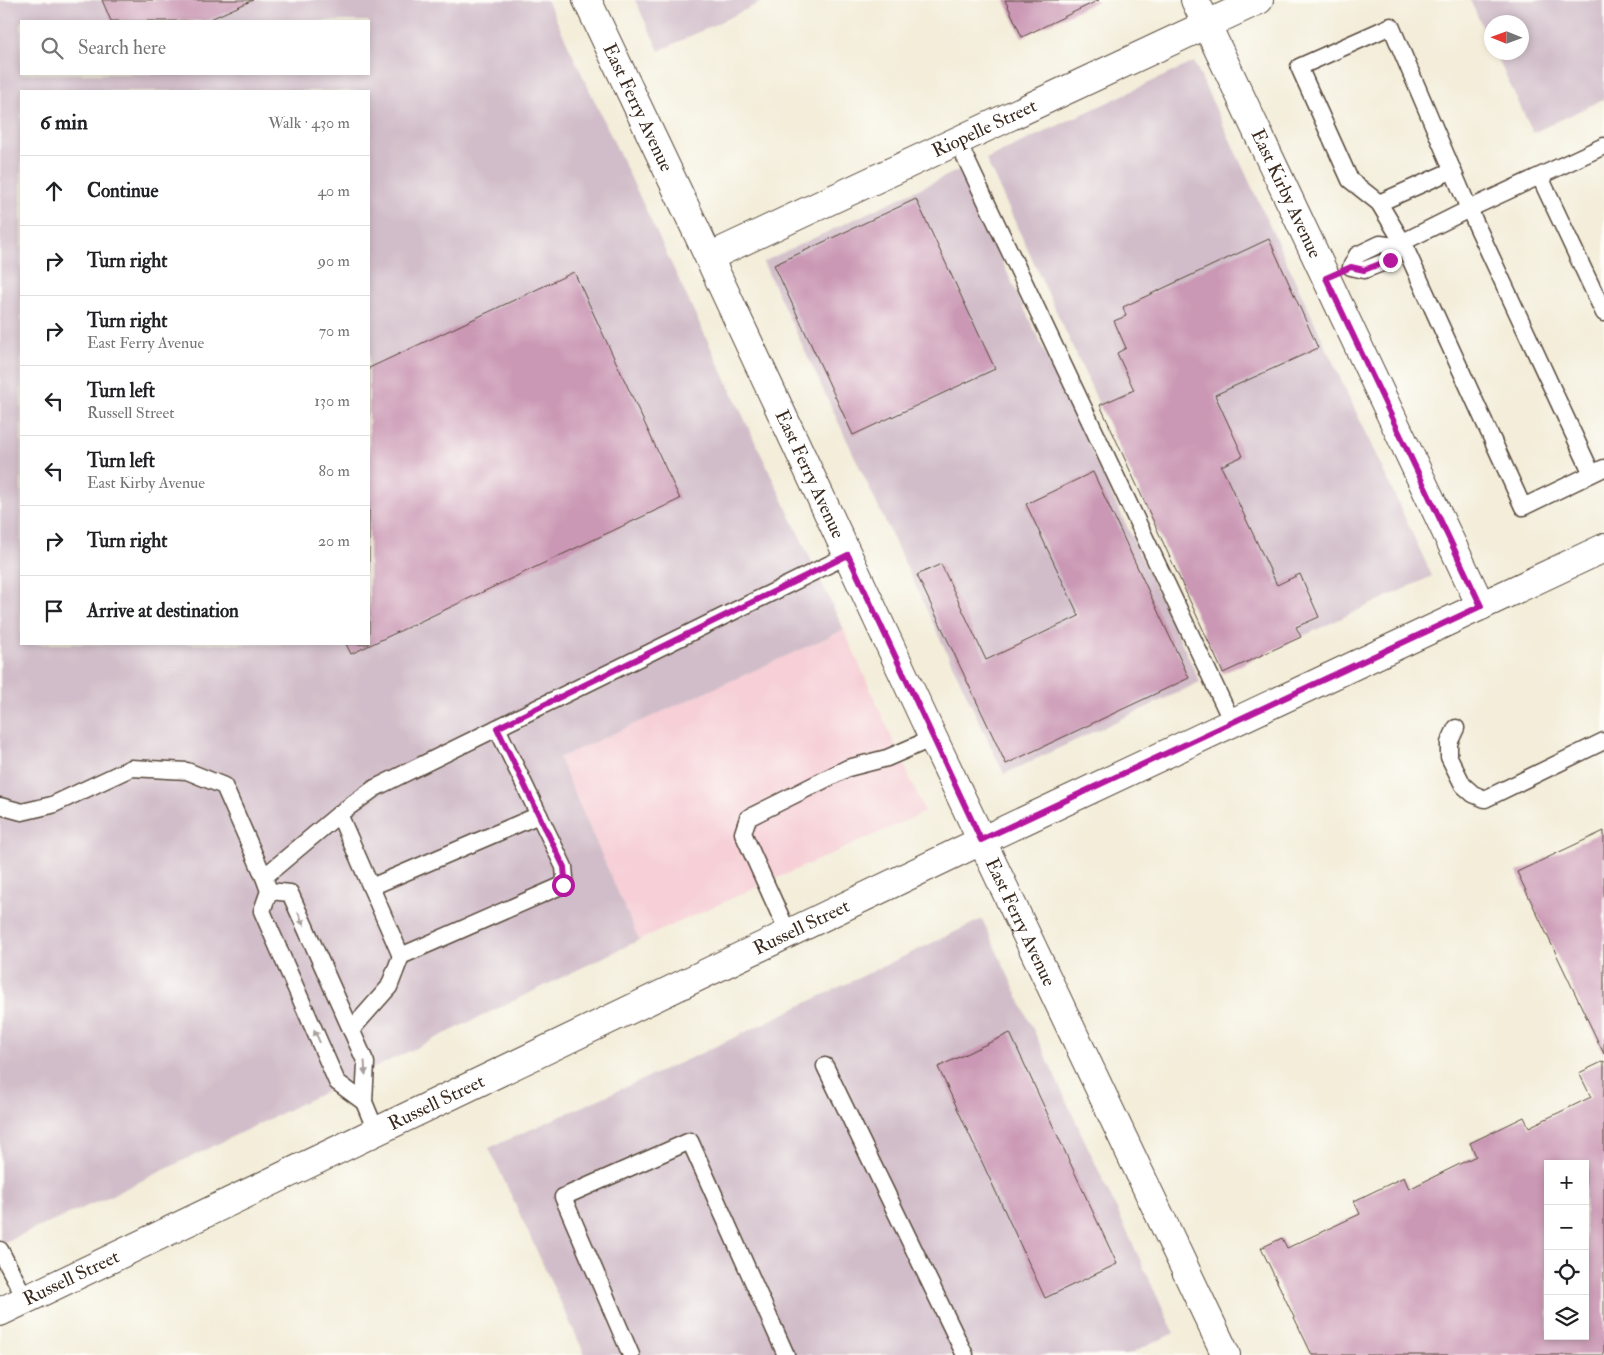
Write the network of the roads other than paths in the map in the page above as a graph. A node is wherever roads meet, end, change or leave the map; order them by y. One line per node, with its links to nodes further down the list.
1 (588, 0): 11 (street, East Ferry Avenue)
2 (1259, 0): 3 (street, Riopelle Street)
3 (1201, 12): 4 (street, Riopelle Street); 12 (street, East Kirby Avenue)
4 (957, 140): 11 (street, Riopelle Street); 18 (lane)
5 (1604, 146): 7 (lane)
6 (1452, 170): 8 (lane); 8 (lane); 9 (lane)
7 (1540, 177): 9 (lane); 13 (lane)
8 (1379, 203): 10 (lane)
9 (1469, 209): 10 (lane); 14 (lane)
10 (1399, 244): 12 (lane); 14 (lane)
11 (709, 257): 16 (street, East Ferry Avenue)
12 (1326, 278): 17 (street, East Kirby Avenue)
13 (1604, 313)
14 (1598, 471)
15 (1604, 548): 17 (street, Russell Street)
16 (848, 555): 19 (lane); 21 (street, East Ferry Avenue)
17 (1481, 606): 18 (street, Russell Street)
18 (1232, 722): 26 (street, Russell Street)
19 (497, 728): 24 (lane); 25 (lane)
20 (1456, 728): 22 (lane)
21 (933, 738): 26 (street, East Ferry Avenue); 29 (lane)
22 (1604, 742)
23 (0, 806): 27 (lane)
24 (339, 814): 27 (lane); 28 (lane)
25 (539, 815): 28 (lane); 30 (lane)
26 (981, 840): 29 (street, Russell Street); 41 (street, East Ferry Avenue)
27 (266, 884): 31 (lane, one-way to 31); 33 (lane, one-way to 27)
28 (371, 887): 30 (lane)
29 (788, 933): 34 (street, Russell Street)
30 (401, 956): 31 (lane)
31 (351, 1030): 33 (lane, one-way to 33)
32 (825, 1066): 40 (lane)
33 (364, 1102): 34 (lane)
34 (376, 1132): 36 (street, Russell Street)
35 (0, 1250): 36 (lane)
36 (26, 1300): 37 (street, Russell Street)
37 (0, 1312)
38 (631, 1355): 39 (lane)
39 (786, 1355)
40 (965, 1355)
41 (1226, 1355)

